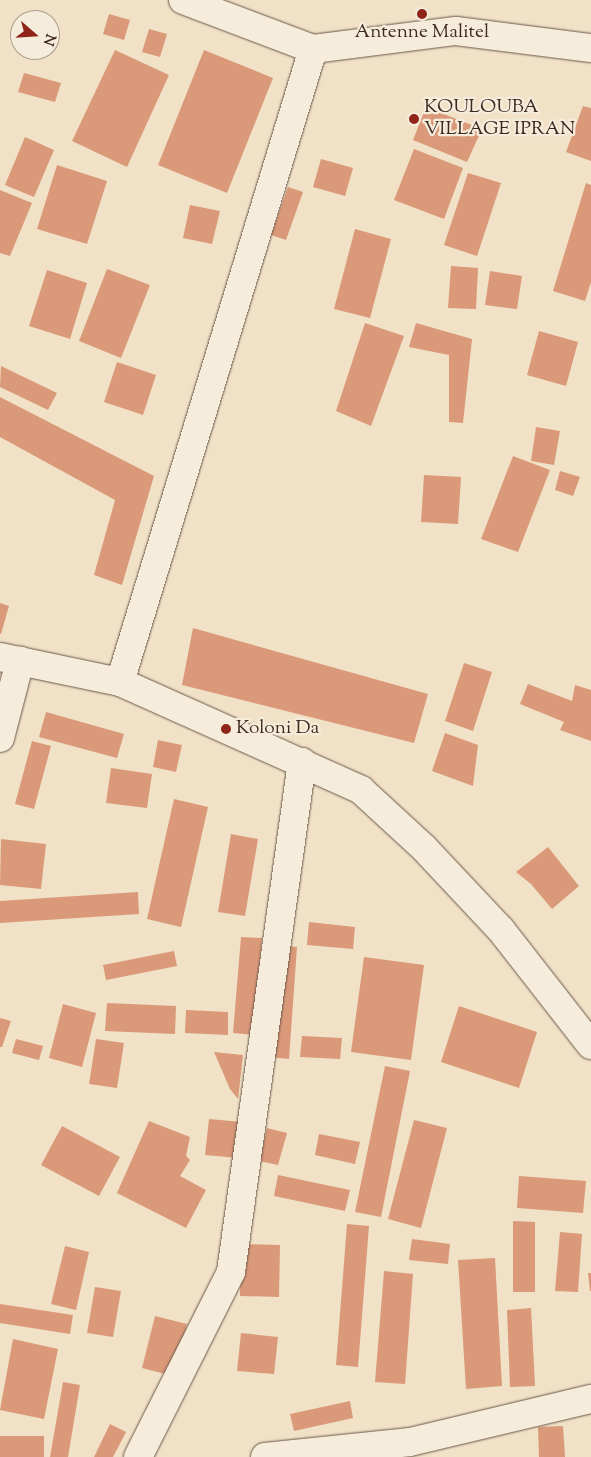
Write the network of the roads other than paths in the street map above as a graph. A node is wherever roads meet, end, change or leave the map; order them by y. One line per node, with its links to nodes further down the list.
1 (183, 0): 3 (street)
2 (591, 48): 3 (street)
3 (313, 49): 5 (street)
4 (10, 659): 5 (street); 6 (street)
5 (120, 682): 7 (street)
6 (0, 738)
7 (302, 762): 8 (street); 11 (street)
8 (591, 1045)
9 (591, 1399): 10 (street)
10 (410, 1450): 12 (street)
11 (138, 1457)
12 (265, 1457)

